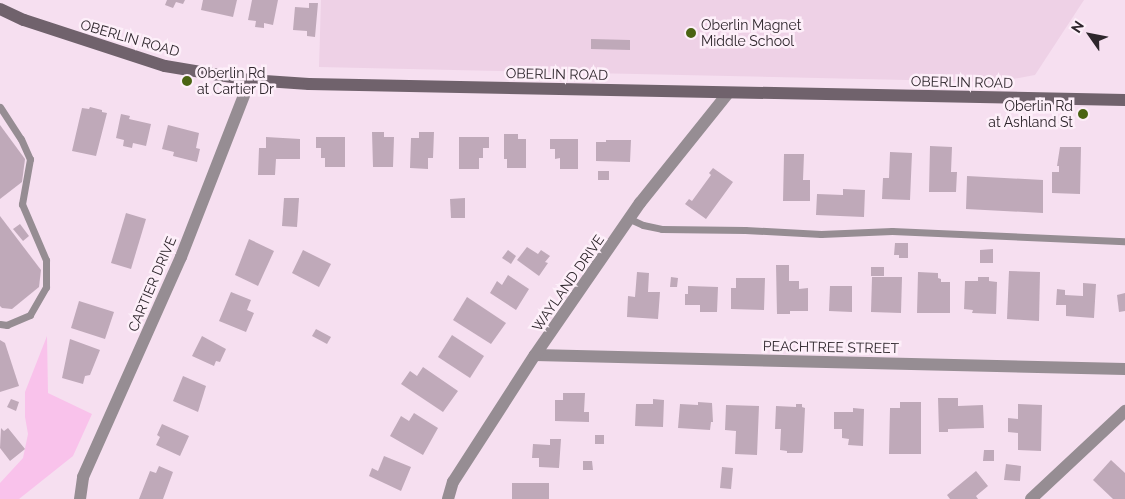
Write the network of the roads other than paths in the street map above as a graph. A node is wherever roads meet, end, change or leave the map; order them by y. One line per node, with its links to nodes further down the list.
1 (0, 9): 2 (main road, OBERLIN ROAD)
2 (250, 80): 3 (main road, OBERLIN ROAD); 12 (street, CARTIER DRIVE)
3 (728, 94): 4 (main road, OBERLIN ROAD); 6 (street, WAYLAND DRIVE)
4 (1125, 100)
5 (0, 106): 8 (lane)
6 (630, 219): 7 (lane); 9 (street, WAYLAND DRIVE)
7 (1125, 241)
8 (0, 324)
9 (535, 355): 10 (street, PEACHTREE STREET); 13 (street, WAYLAND DRIVE)
10 (1125, 369)
11 (1125, 411): 14 (street)
12 (80, 499)
13 (448, 499)
14 (1031, 499)

